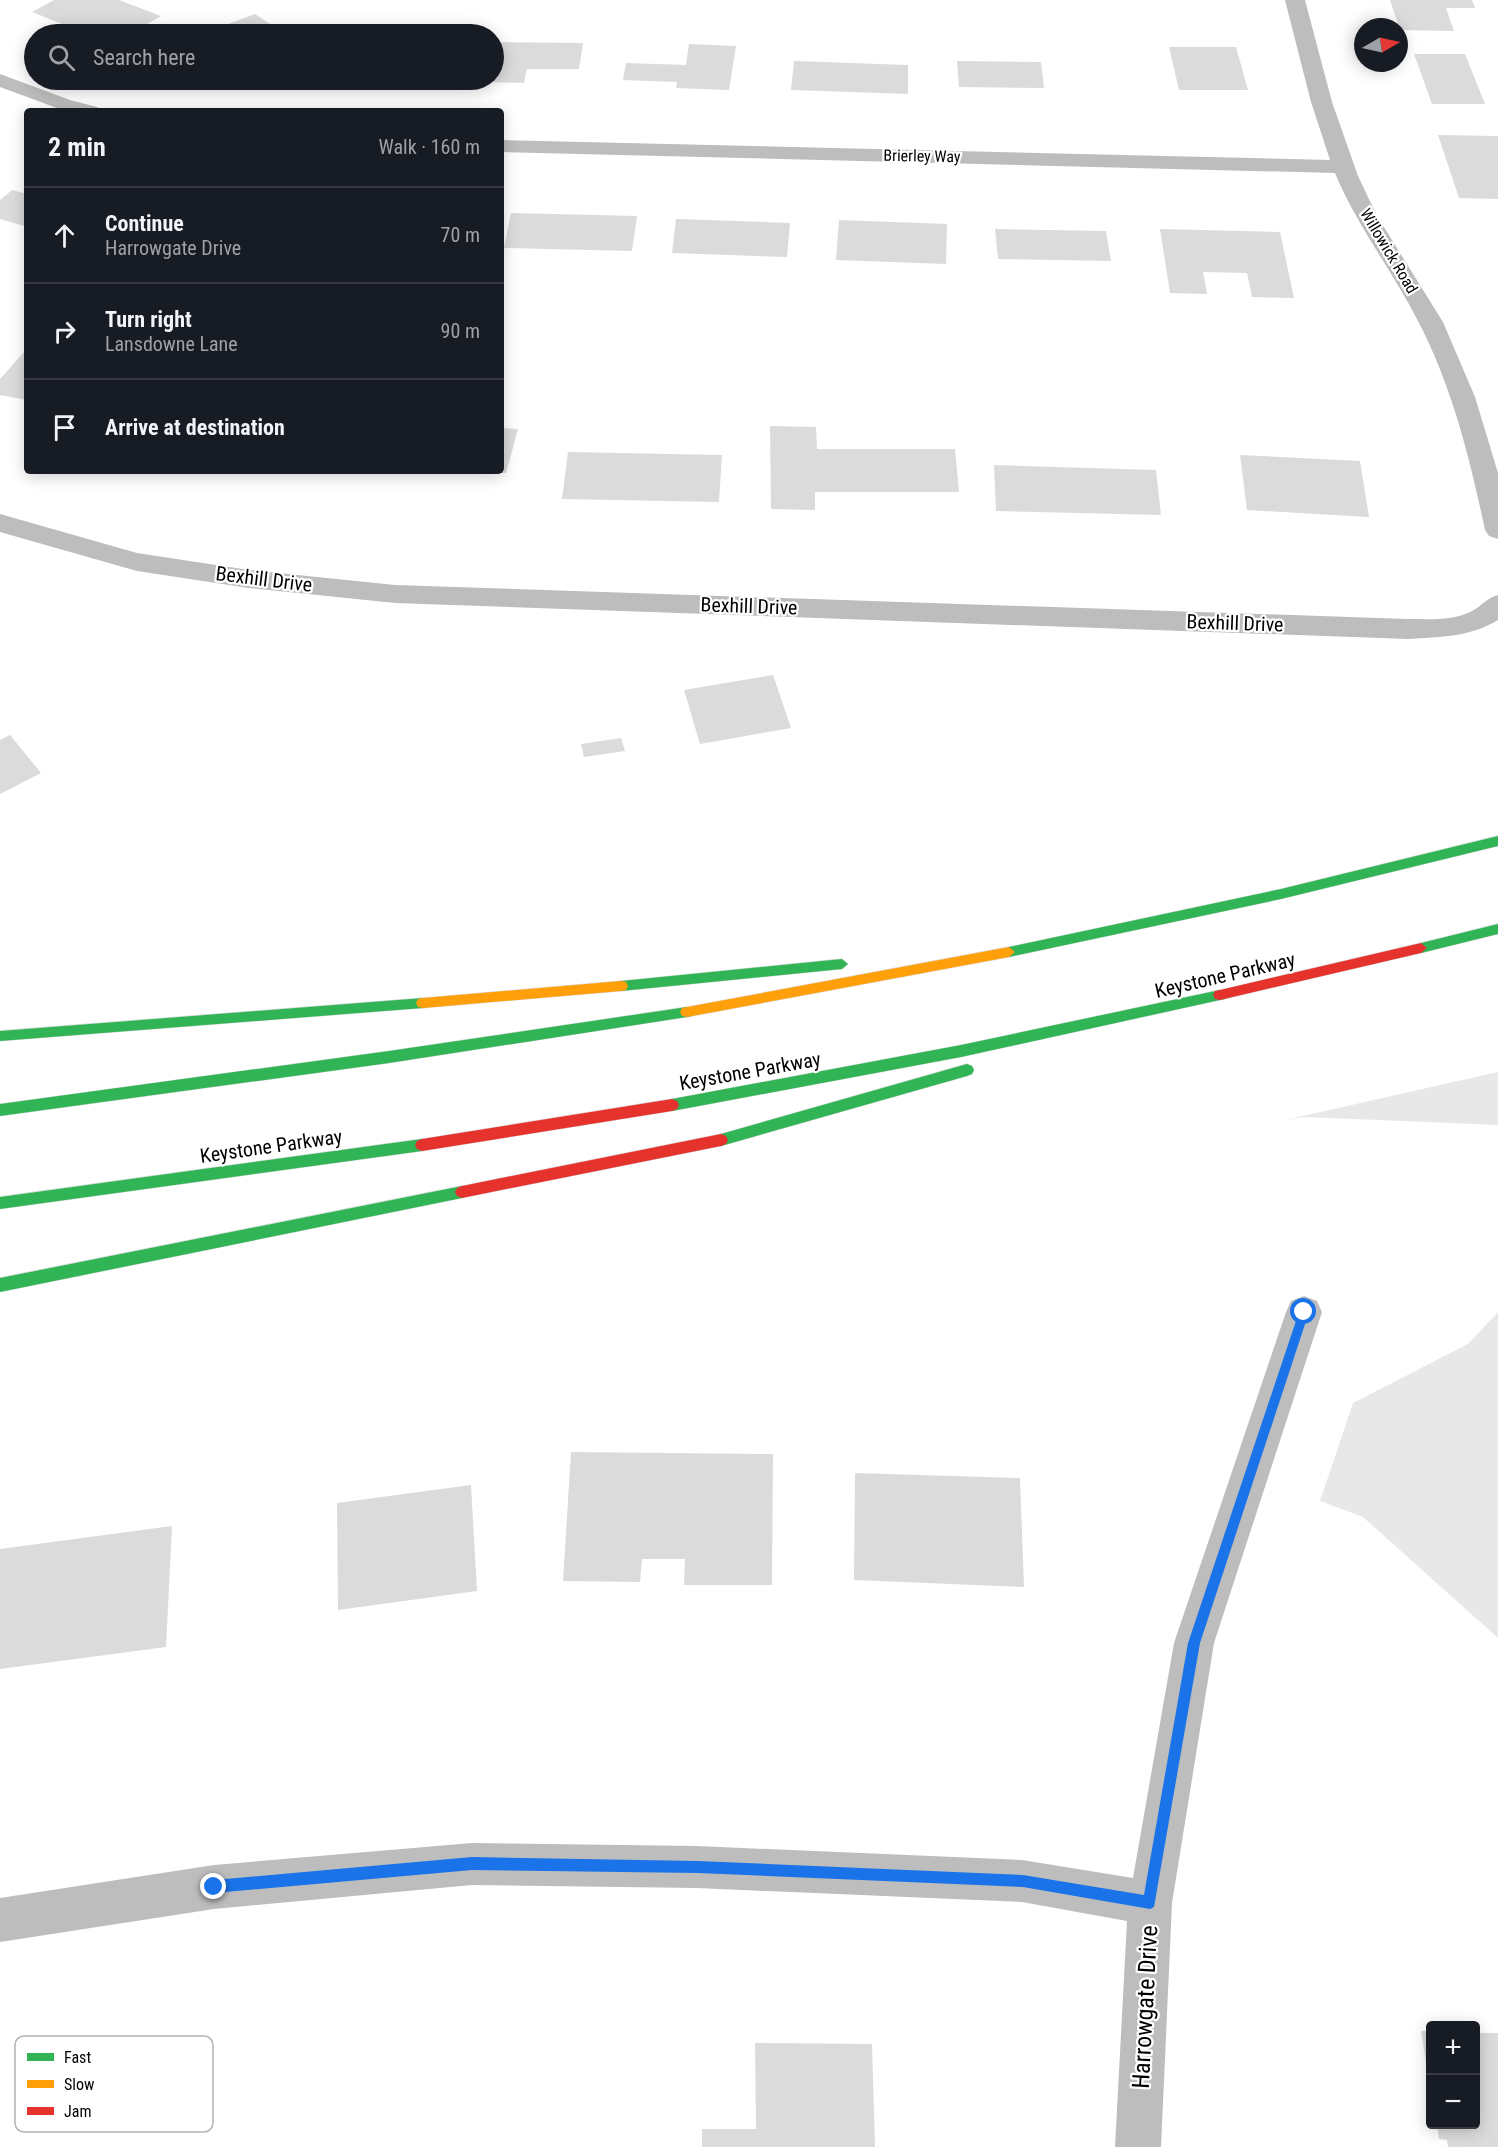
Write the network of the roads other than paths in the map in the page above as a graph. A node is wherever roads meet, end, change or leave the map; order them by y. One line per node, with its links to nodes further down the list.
1 (1295, 0): 7 (street, Willowick Road)
2 (0, 80): 3 (street)
3 (24, 89)
4 (26, 90): 5 (street)
5 (78, 108)
6 (504, 146): 7 (street, Brierley Way)
7 (1344, 167): 9 (street, Willowick Road)
8 (0, 523): 10 (street, Bexhill Drive)
9 (1498, 530)
10 (1498, 604)
11 (1498, 841): 13 (highway)
12 (1498, 929): 16 (highway, Keystone Parkway)
13 (1074, 939): 14 (highway); 20 (highway)
14 (900, 958)
15 (853, 963): 17 (highway)
16 (1199, 1001): 18 (highway); 21 (highway, Keystone Parkway)
17 (0, 1036)
18 (1041, 1048)
19 (984, 1064): 22 (highway)
20 (0, 1110)
21 (0, 1203)
22 (0, 1285)
23 (1304, 1312): 24 (street, Harrowgate Drive)
24 (1150, 1903): 25 (street); 26 (street, Harrowgate Drive)
25 (0, 1920)
26 (1138, 2147)

